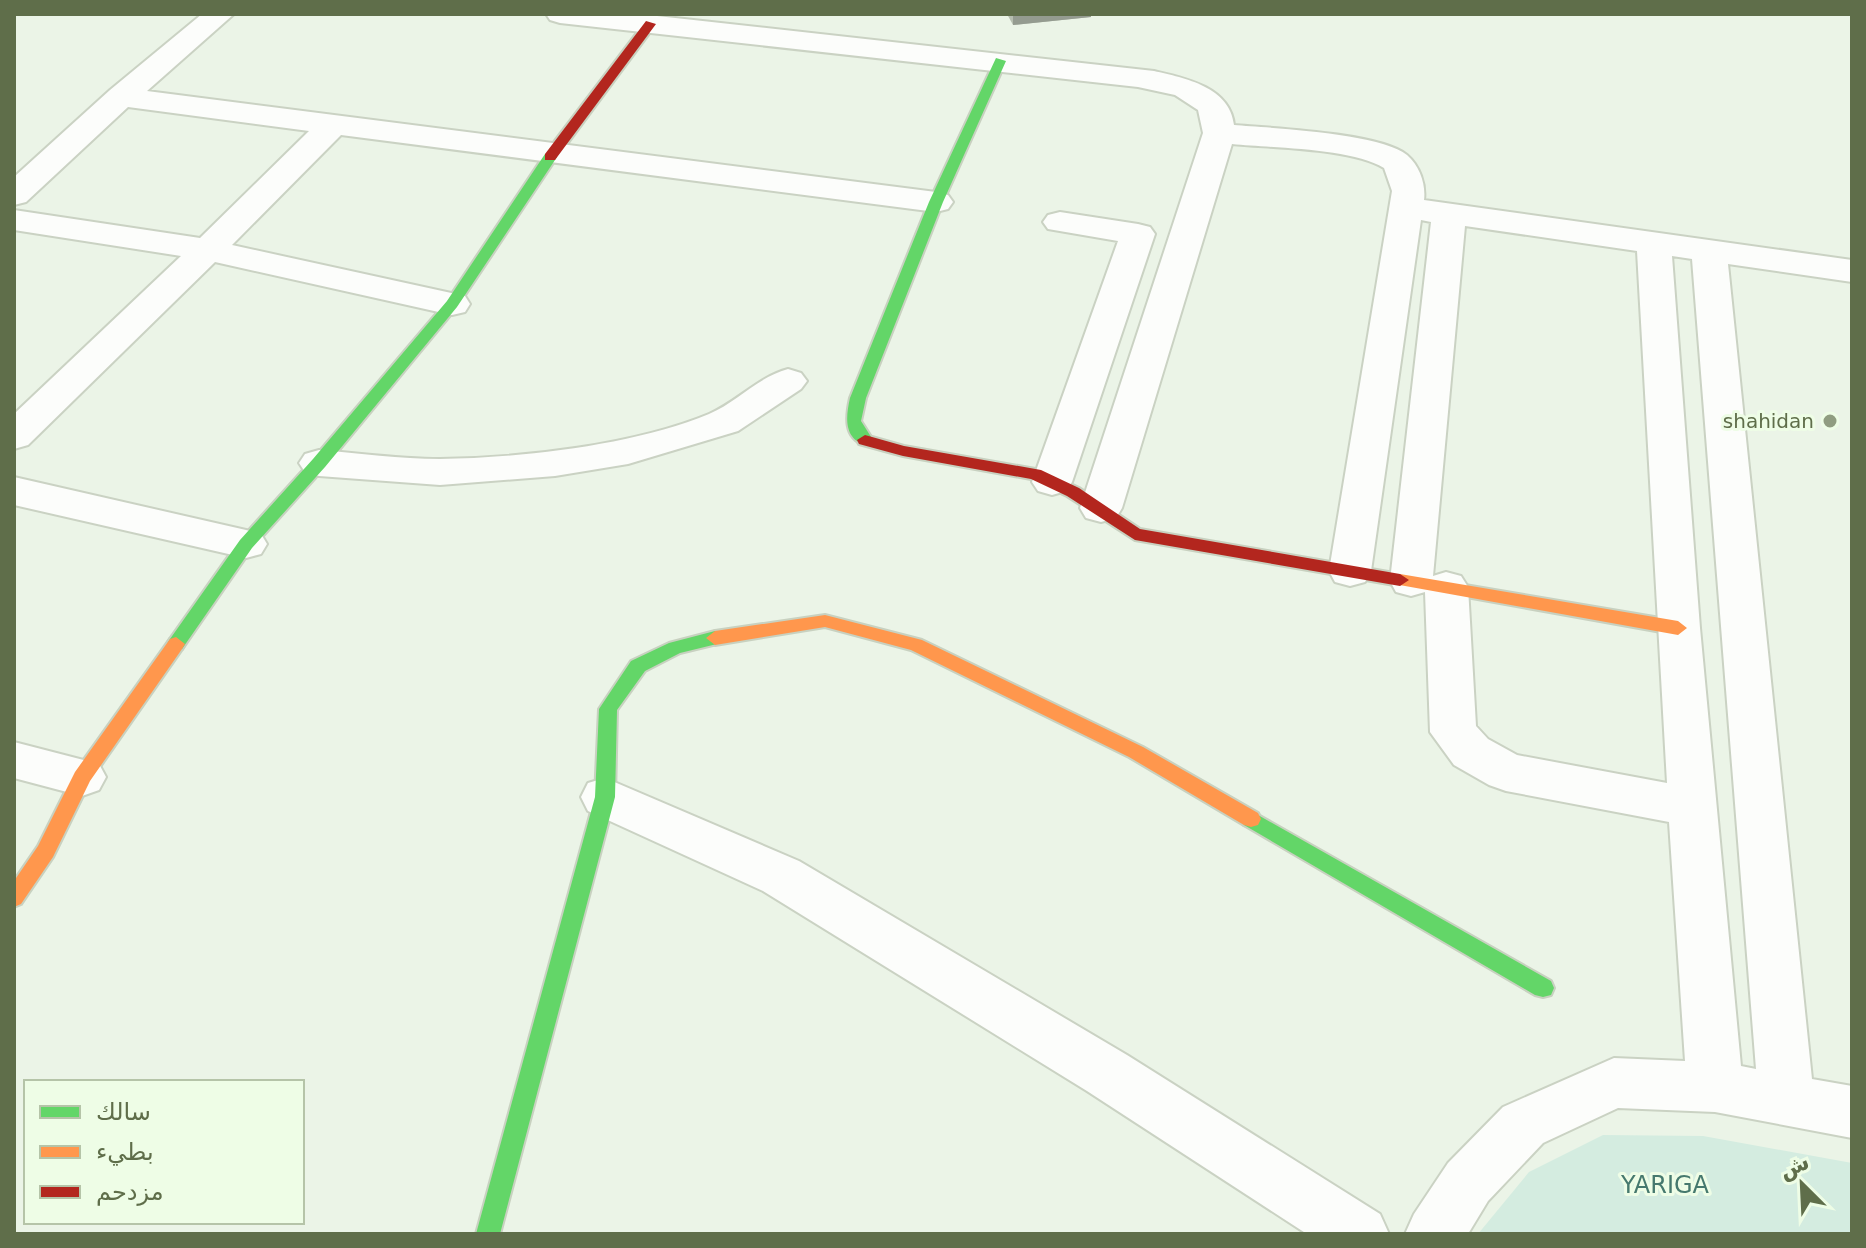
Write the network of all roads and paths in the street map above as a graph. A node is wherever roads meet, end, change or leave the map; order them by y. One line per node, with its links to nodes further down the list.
1 (220, 14): 7 (street)
2 (753, 14): 6 (street)
3 (579, 15): 4 (street)
4 (650, 24): 5 (street); 10 (street)
5 (1000, 61): 6 (street); 12 (street)
6 (1160, 81): 9 (street)
7 (121, 97): 8 (street); 11 (street)
8 (333, 125): 10 (street); 18 (street)
9 (1219, 133): 13 (street); 27 (street)
10 (553, 153): 12 (street); 21 (street)
11 (14, 195)
12 (936, 202): 25 (street)
13 (1406, 208): 14 (street); 29 (street)
14 (1449, 214): 17 (street); 30 (street)
15 (14, 220): 18 (street)
16 (1060, 222): 25 (street)
17 (1654, 243): 19 (street); 31 (street)
18 (208, 250): 21 (street); 23 (street)
19 (1709, 251): 20 (street); 39 (street)
20 (1852, 271)
21 (452, 304): 24 (street)
22 (788, 381): 24 (street)
23 (14, 436)
24 (319, 463): 28 (street)
25 (1052, 482): 27 (street)
26 (14, 491): 28 (street)
27 (1101, 508): 29 (street)
28 (246, 544): 33 (street)
29 (1350, 571): 30 (street)
30 (1428, 584): 31 (street); 35 (street)
31 (1678, 628): 35 (street)
32 (14, 760): 33 (street)
33 (82, 777): 36 (street)
34 (605, 797): 37 (street); 41 (street); 42 (street)
35 (1692, 807): 38 (street)
36 (14, 898)
37 (1543, 988)
38 (1715, 1087): 39 (street); 43 (street)
39 (1786, 1098): 40 (street)
40 (1852, 1112)
41 (488, 1234)
42 (1359, 1234)
43 (1435, 1234)

